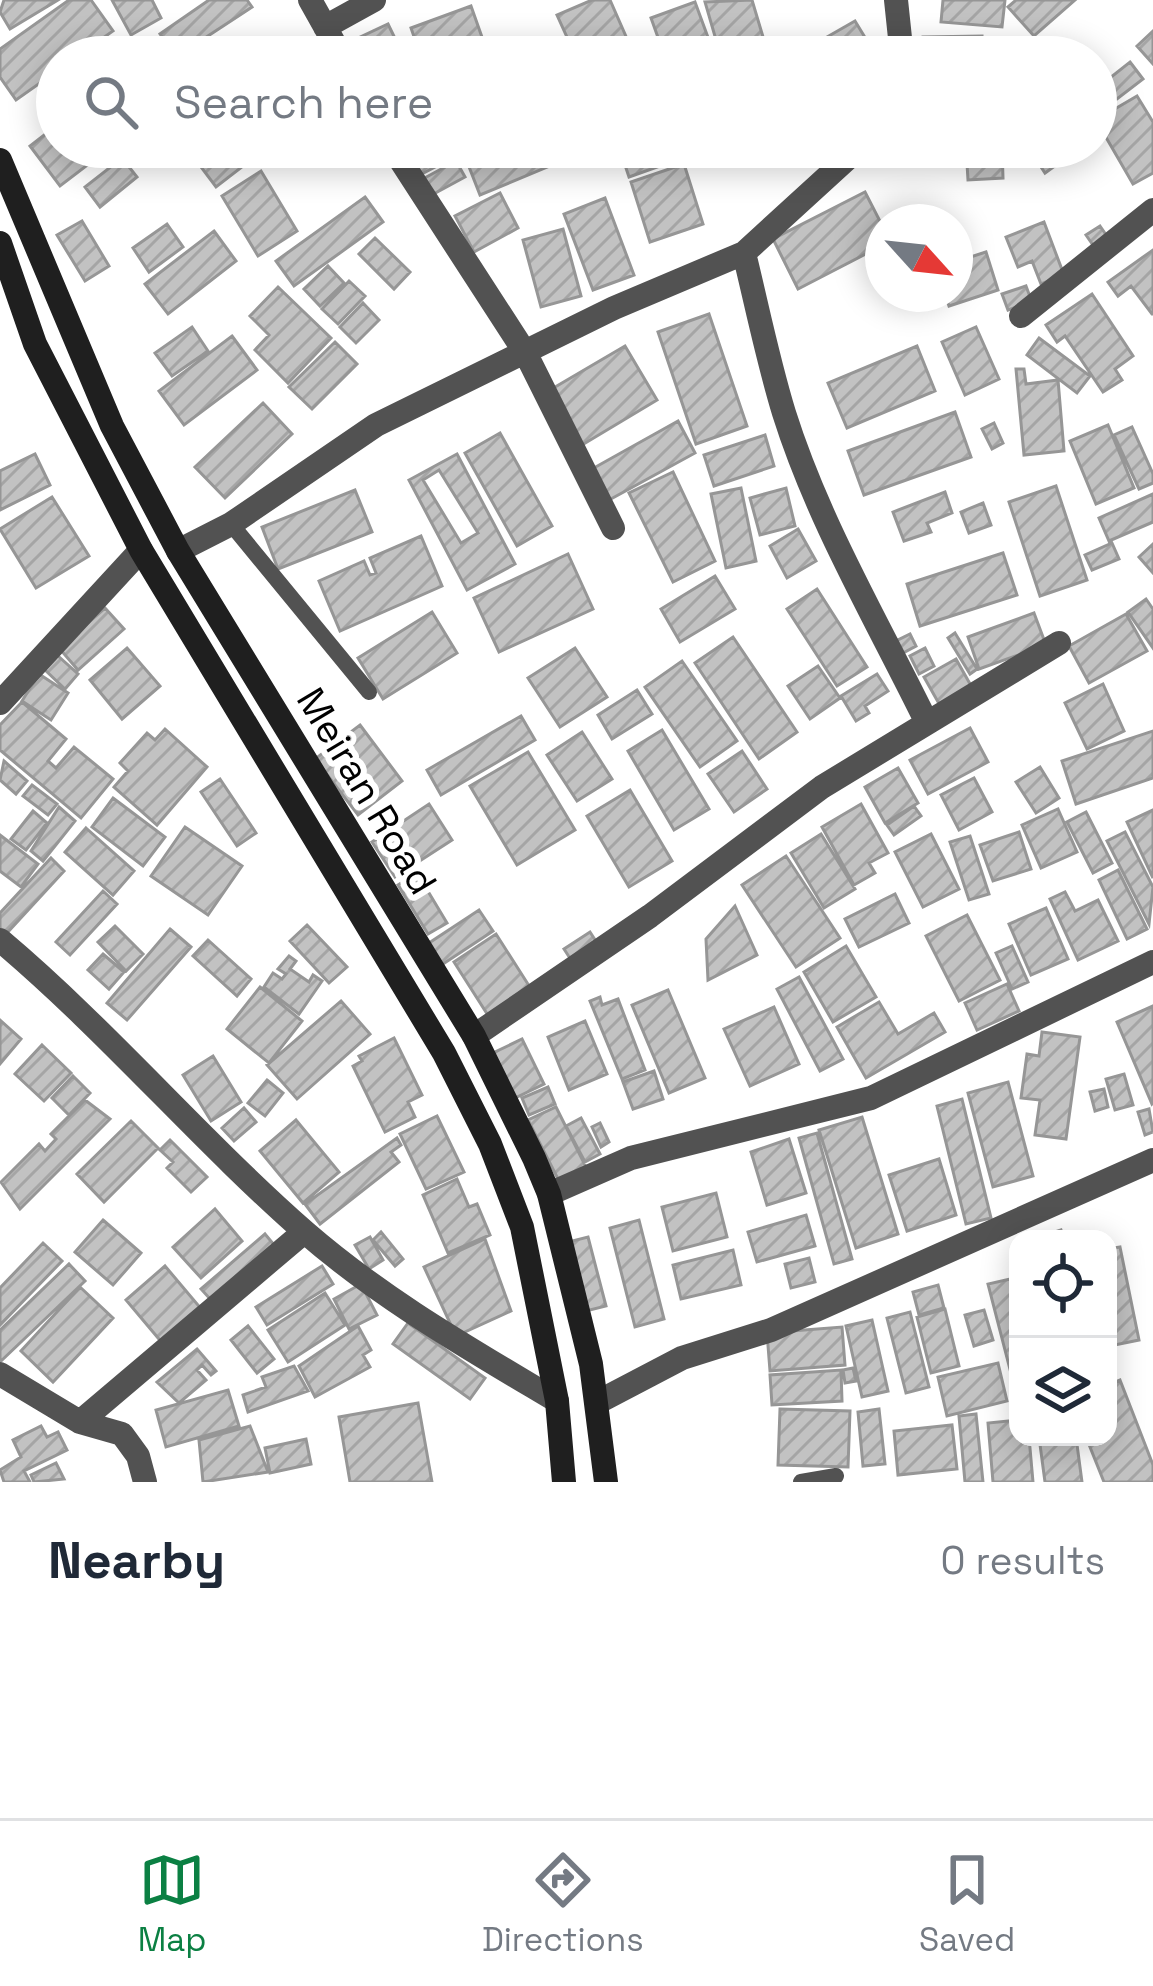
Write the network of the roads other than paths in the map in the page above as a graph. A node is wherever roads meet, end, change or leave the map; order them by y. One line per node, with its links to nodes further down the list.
1 (310, 0): 4 (street)
2 (374, 0): 4 (street)
3 (896, 0): 6 (street)
4 (325, 27): 5 (street)
5 (330, 36)
6 (900, 36)
7 (0, 160): 18 (main road, Meiran Road)
8 (406, 168): 14 (street)
9 (837, 168): 11 (street)
10 (1153, 210): 13 (street)
11 (744, 253): 14 (street); 22 (street)
12 (2, 255): 17 (main road, Meiran Road)
13 (1021, 316)
14 (526, 354): 15 (street); 16 (street)
15 (231, 524): 18 (street); 20 (lane)
16 (613, 528)
17 (140, 550): 21 (street); 30 (main road, Meiran Road)
18 (178, 550): 25 (main road, Meiran Road)
19 (1059, 643): 22 (street)
20 (369, 692)
21 (0, 703)
22 (926, 721): 25 (street)
23 (0, 940): 28 (street)
24 (1153, 962): 27 (street)
25 (475, 1036): 27 (main road, Meiran Road)
26 (1153, 1160): 31 (street)
27 (549, 1194): 31 (main road, Meiran Road)
28 (304, 1232): 30 (street); 32 (street)
29 (0, 1374): 32 (street)
30 (556, 1401): 35 (main road, Meiran Road)
31 (598, 1402): 36 (main road, Meiran Road)
32 (80, 1422): 34 (street)
33 (836, 1476): 37 (lane)
34 (145, 1482)
35 (563, 1482)
36 (606, 1482)
37 (801, 1482)

